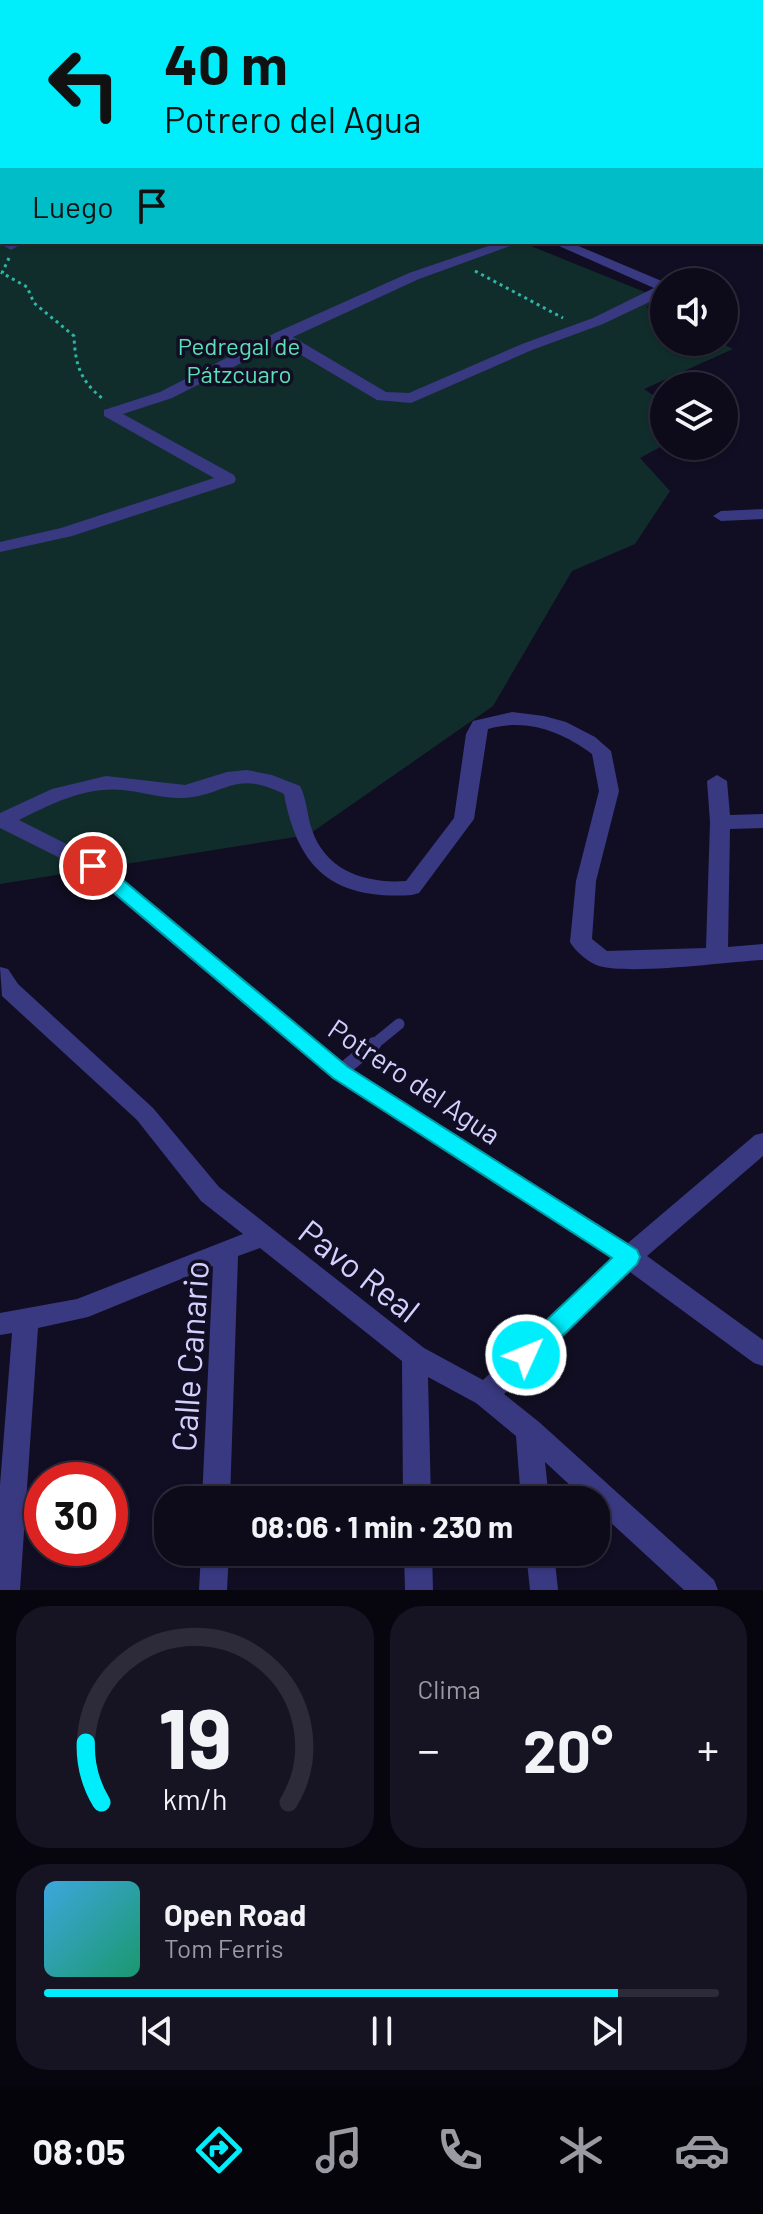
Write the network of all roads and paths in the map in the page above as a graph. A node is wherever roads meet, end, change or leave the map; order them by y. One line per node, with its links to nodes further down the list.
1 (15, 244): 9 (path)
2 (507, 244): 4 (street)
3 (562, 244): 5 (street)
4 (457, 259): 7 (path); 8 (street)
5 (650, 282)
6 (650, 295): 7 (street)
7 (579, 327): 8 (street)
8 (280, 336): 9 (street)
9 (110, 413): 12 (street)
10 (763, 514): 11 (street)
11 (721, 516)
12 (0, 547)
13 (717, 781): 16 (street)
14 (1, 820): 18 (street); 21 (street, Potrero del Agua)
15 (763, 821): 16 (street)
16 (720, 822): 18 (street)
17 (763, 952): 18 (street)
18 (717, 955)
19 (0, 975): 23 (street, Pavo Real)
20 (399, 1024): 21 (lane)
21 (340, 1072): 25 (street, Potrero del Agua)
22 (763, 1142): 25 (street)
23 (262, 1237): 24 (street, Calle Canario); 28 (street, Pavo Real)
24 (226, 1250): 26 (street); 31 (street, Calle Canario)
25 (629, 1257): 27 (street, Potrero del Agua); 29 (street)
26 (13, 1322): 37 (street)
27 (763, 1355)
28 (415, 1356): 29 (street, Pavo Real); 32 (street)
29 (485, 1395): 30 (street, Pavo Real)
30 (529, 1430): 33 (street); 41 (street, Pavo Real)
31 (217, 1486)
32 (417, 1486)
33 (534, 1486)
34 (214, 1566): 38 (street)
35 (418, 1566): 39 (street)
36 (541, 1566): 40 (street)
37 (6, 1590)
38 (213, 1590)
39 (419, 1590)
40 (544, 1590)
41 (704, 1590)

